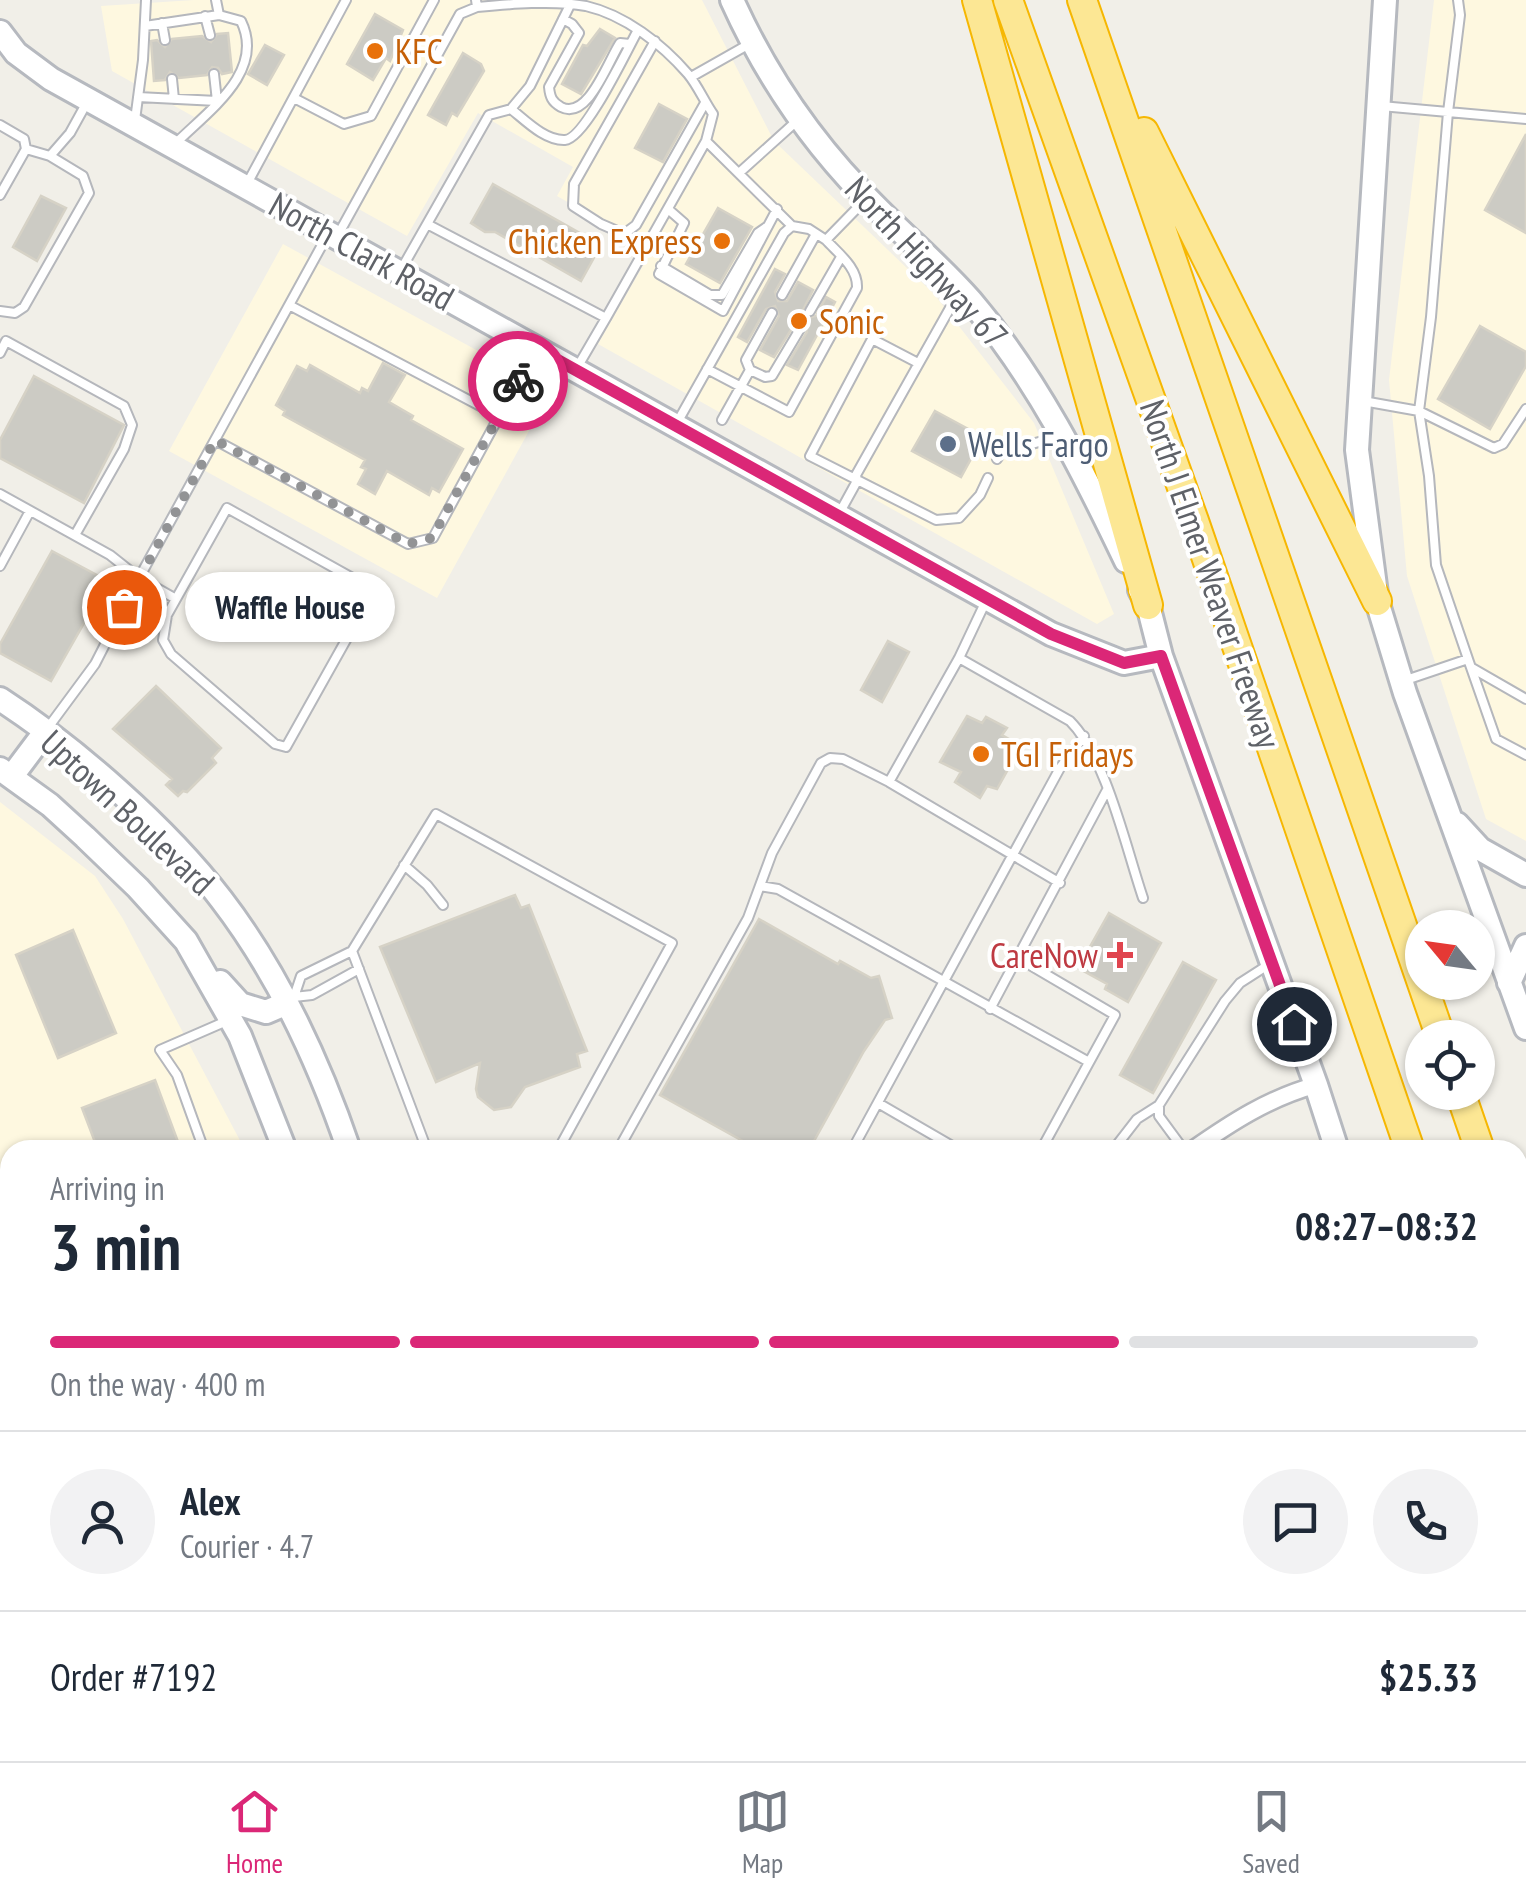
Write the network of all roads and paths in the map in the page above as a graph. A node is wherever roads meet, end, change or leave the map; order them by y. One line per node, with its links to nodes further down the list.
1 (146, 0): 19 (lane)
2 (216, 0): 14 (lane)
3 (346, 0): 32 (lane)
4 (434, 0): 32 (lane)
5 (977, 0): 99 (highway)
6 (1008, 0): 152 (highway, North J Elmer Weaver Freeway)
7 (1082, 0): 28 (highway, North J Elmer Weaver Freeway)
8 (1385, 0): 37 (street)
9 (1458, 0): 15 (lane)
10 (1468, 0): 15 (lane)
11 (476, 3): 13 (lane); 58 (lane)
12 (738, 4): 25 (street, North Highway 67)
13 (570, 5): 17 (lane); 20 (lane)
14 (220, 15): 16 (lane); 35 (lane)
15 (1460, 15): 39 (lane)
16 (205, 16): 18 (lane); 22 (lane)
17 (562, 19): 26 (lane); 38 (lane)
18 (162, 24): 19 (lane); 23 (lane)
19 (144, 26): 31 (lane)
20 (638, 30): 24 (lane); 26 (lane)
21 (0, 32): 33 (street, North Clark Road)
22 (210, 35)
23 (164, 40)
24 (655, 41): 29 (lane); 36 (lane)
25 (751, 43): 29 (lane); 41 (street, North Highway 67)
26 (630, 44): 38 (lane)
27 (214, 74): 35 (lane)
28 (1108, 75): 98 (highway); 132 (highway, North J Elmer Weaver Freeway)
29 (691, 77): 36 (lane)
30 (172, 79): 34 (lane)
31 (138, 97): 34 (lane); 43 (lane)
32 (294, 98): 49 (lane)
33 (88, 99): 43 (street, North Clark Road); 47 (lane)
34 (174, 99): 35 (lane)
35 (218, 101): 45 (lane)
36 (706, 103): 44 (lane)
37 (1376, 106): 39 (lane); 79 (street)
38 (511, 108): 54 (lane)
39 (1448, 112): 40 (lane); 81 (lane)
40 (1526, 119)
41 (799, 120): 48 (lane); 51 (street, North Highway 67)
42 (0, 124): 46 (lane)
43 (134, 124): 45 (street, North Clark Road)
44 (706, 141): 48 (lane); 52 (lane)
45 (173, 146): 49 (street, North Clark Road)
46 (26, 150): 47 (lane); 50 (lane)
47 (50, 156): 66 (lane)
48 (739, 173): 53 (lane)
49 (246, 186): 58 (street, North Clark Road)
50 (0, 194)
51 (868, 198): 59 (lane); 63 (street, North Highway 67)
52 (668, 209): 61 (lane); 69 (lane)
53 (777, 209): 55 (lane); 56 (lane)
54 (427, 224): 62 (lane); 69 (lane)
55 (768, 226): 61 (lane); 61 (lane)
56 (792, 226): 57 (lane); 75 (lane)
57 (816, 234): 59 (lane); 64 (lane)
58 (333, 235): 62 (street, North Clark Road); 65 (lane)
59 (826, 240): 60 (lane)
60 (841, 257): 67 (lane); 78 (lane)
61 (661, 266)
62 (400, 272): 72 (street, North Clark Road)
63 (961, 290): 74 (lane); 85 (street, North Highway 67)
64 (782, 295)
65 (289, 305): 82 (lane); 86 (lane)
66 (0, 311)
67 (810, 311)
68 (772, 313): 77 (lane)
69 (606, 318): 76 (lane)
70 (800, 330): 77 (lane)
71 (3, 340): 73 (lane); 93 (lane)
72 (536, 348): 76 (street, North Clark Road); 82 (lane)
73 (0, 352)
74 (918, 363): 89 (lane); 89 (lane)
75 (708, 369): 78 (lane); 84 (lane)
76 (576, 370): 84 (street, North Clark Road)
77 (750, 370): 78 (lane)
78 (740, 387): 83 (lane)
79 (1360, 401): 81 (lane); 98 (street)
80 (1526, 409): 81 (lane)
81 (1419, 411): 102 (lane)
82 (499, 416): 86 (lane)
83 (722, 420)
84 (675, 425): 92 (street, North Clark Road)
85 (1062, 435): 87 (lane); 99 (street, North Highway 67)
86 (215, 440): 95 (lane)
87 (997, 459)
88 (988, 478): 89 (lane)
89 (857, 481): 92 (lane)
90 (0, 494): 91 (lane)
91 (30, 510): 93 (lane); 94 (lane)
92 (838, 516): 97 (street, North Clark Road)
93 (75, 535): 95 (lane)
94 (0, 566)
95 (139, 578): 96 (lane); 106 (lane)
96 (176, 599): 96 (lane)
97 (987, 599): 100 (street, North Clark Road); 101 (lane)
98 (1378, 601): 103 (street)
99 (1148, 605): 100 (street, North Highway 67)
100 (1161, 656): 125 (street, North Highway 67)
101 (959, 658): 107 (lane); 111 (lane)
102 (1470, 663): 103 (lane); 105 (lane); 109 (lane)
103 (1402, 682): 113 (street)
104 (0, 698): 106 (street, Uptown Boulevard)
105 (1526, 699)
106 (45, 732): 110 (street); 129 (street, Uptown Boulevard)
107 (1084, 736): 112 (lane); 114 (lane)
108 (1526, 743): 109 (lane)
109 (1523, 754)
110 (4, 779): 121 (street, Uptown Boulevard)
111 (889, 782): 114 (lane); 118 (lane)
112 (1107, 790): 117 (lane); 119 (lane)
113 (1448, 815): 116 (street); 128 (street)
114 (1013, 854): 117 (lane); 127 (lane)
115 (404, 865): 120 (lane); 123 (lane); 143 (lane)
116 (1526, 875)
117 (1060, 883): 124 (lane)
118 (760, 886): 127 (lane); 144 (lane)
119 (1143, 898)
120 (443, 905)
121 (186, 941): 129 (street); 131 (street, Uptown Boulevard)
122 (1526, 946): 128 (street)
123 (352, 950): 126 (lane); 129 (lane)
124 (1018, 958): 130 (lane); 134 (lane)
125 (1272, 962): 135 (street, North Highway 67); 137 (lane)
126 (360, 969): 129 (lane); 142 (lane)
127 (944, 982): 130 (lane); 136 (lane)
128 (1509, 982): 133 (street)
129 (290, 1000): 141 (street, Uptown Boulevard)
130 (990, 1009): 134 (lane)
131 (230, 1020): 139 (lane); 140 (street, Uptown Boulevard)
132 (1435, 1020)
133 (1526, 1028)
134 (1089, 1062): 147 (lane)
135 (1316, 1085): 150 (street); 151 (street, North Highway 67)
136 (878, 1103): 145 (lane); 146 (lane)
137 (1159, 1105): 148 (lane); 149 (lane)
138 (1466, 1110): 153 (highway)
139 (200, 1140)
140 (282, 1140)
141 (346, 1140)
142 (423, 1140)
143 (564, 1140)
144 (624, 1140)
145 (858, 1140)
146 (942, 1140)
147 (1047, 1140)
148 (1121, 1140)
149 (1179, 1140)
150 (1204, 1140)
151 (1333, 1140)
152 (1407, 1140)
153 (1477, 1140)

